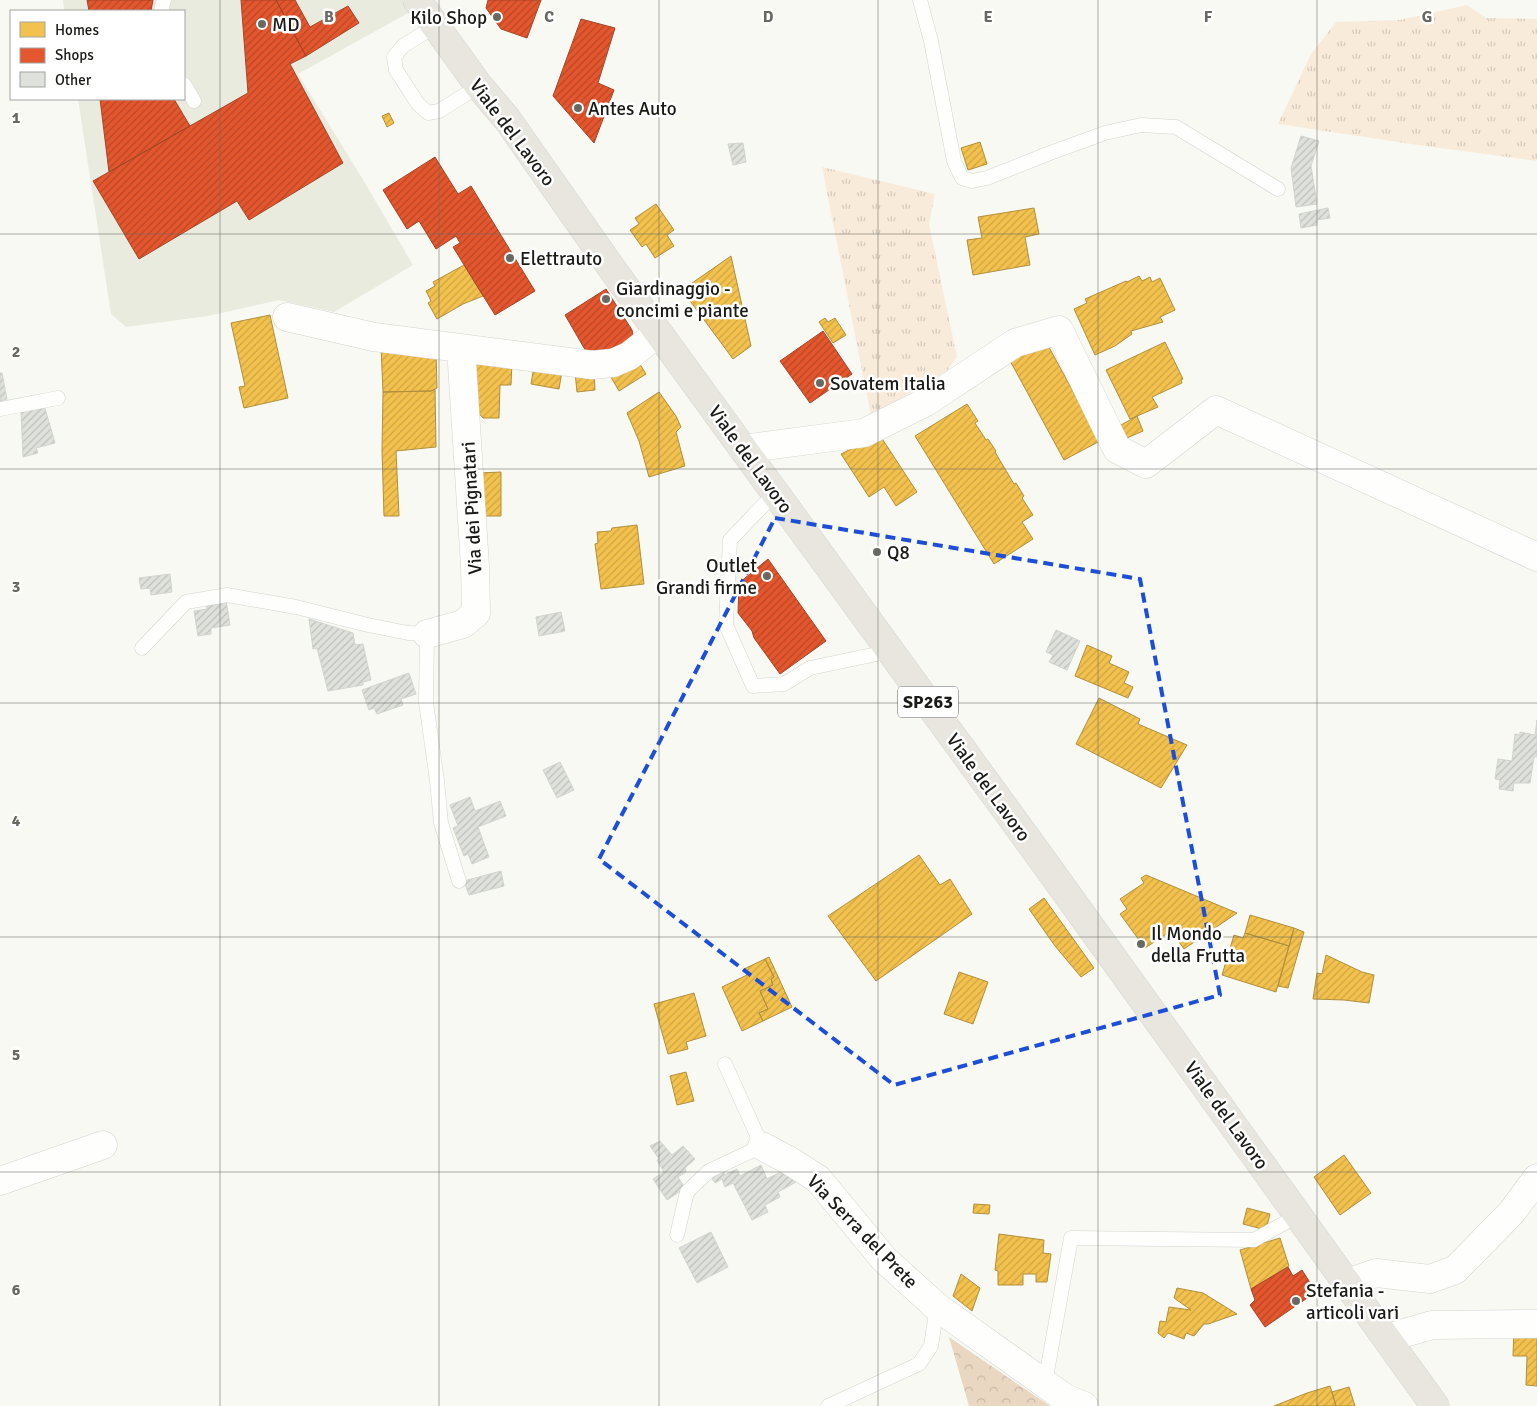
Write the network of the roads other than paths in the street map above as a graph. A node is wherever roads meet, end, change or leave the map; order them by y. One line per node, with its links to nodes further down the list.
1 (417, 0): 3 (main road, Viale del Lavoro / SP263)
2 (920, 0): 7 (lane)
3 (435, 26): 5 (main road, Viale del Lavoro / SP263); 5 (lane)
4 (185, 86): 6 (lane)
5 (479, 86): 9 (main road, Viale del Lavoro / SP263)
6 (194, 101)
7 (1278, 189)
8 (286, 317): 10 (street)
9 (658, 333): 10 (street); 13 (main road, Viale del Lavoro / SP263)
10 (461, 348): 16 (street, Via dei Pignatari)
11 (58, 398): 12 (lane)
12 (0, 409)
13 (744, 449): 14 (main road, Viale del Lavoro / SP263); 15 (street)
14 (775, 493): 18 (main road, Viale del Lavoro / SP263); 18 (lane)
15 (1537, 557)
16 (427, 634): 17 (lane); 19 (lane)
17 (142, 648)
18 (891, 651): 25 (main road, Viale del Lavoro / SP263)
19 (459, 881)
20 (725, 1064): 22 (lane)
21 (103, 1145): 24 (street)
22 (762, 1146): 26 (lane); 28 (street, Via Serra del Prete)
23 (1536, 1180): 27 (street)
24 (0, 1181)
25 (1299, 1215): 27 (main road, Viale del Lavoro / SP263); 31 (lane)
26 (677, 1235)
27 (1347, 1284): 30 (main road, Viale del Lavoro / SP263)
28 (937, 1307): 31 (street, Via Serra del Prete); 32 (lane)
29 (1537, 1324): 30 (street)
30 (1387, 1338): 34 (main road, Viale del Lavoro / SP263)
31 (1045, 1383): 33 (street, Via Serra del Prete)
32 (828, 1406)
33 (1084, 1406)
34 (1435, 1406)

